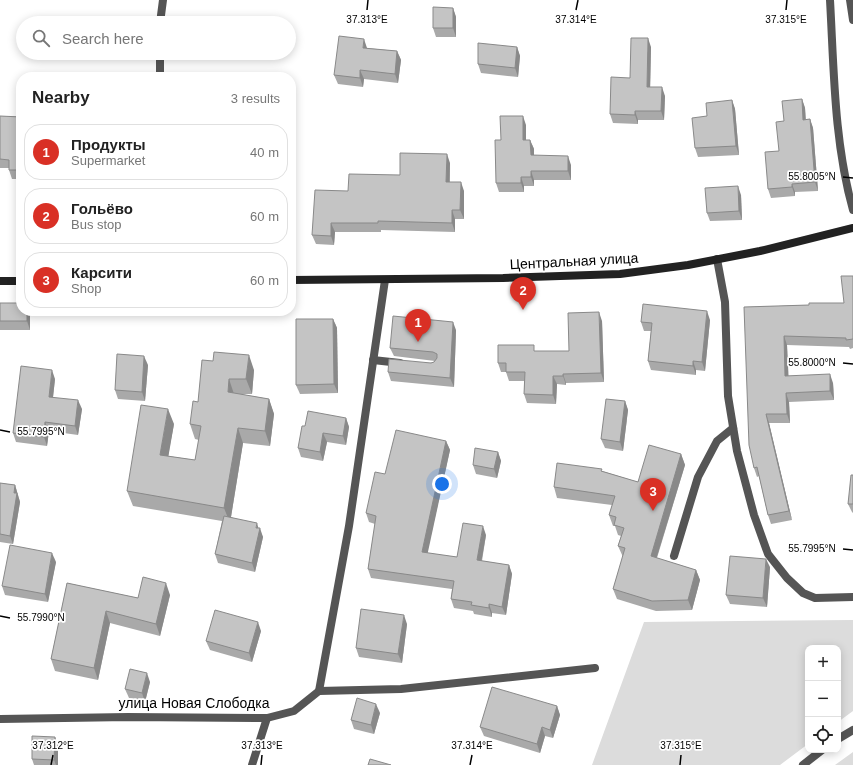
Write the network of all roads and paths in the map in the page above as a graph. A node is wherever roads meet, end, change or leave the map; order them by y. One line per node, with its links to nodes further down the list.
1 (163, 0): 4 (street)
2 (830, 0): 8 (street)
3 (850, 0): 5 (street)
4 (161, 16)
5 (853, 20)
6 (160, 60): 7 (street)
7 (160, 72)
8 (853, 206)
9 (853, 228): 10 (main road, Центральная улица)
10 (718, 259): 14 (main road, Центральная улица); 17 (street)
11 (0, 280): 12 (main road)
12 (16, 280)
13 (296, 280): 14 (main road, Центральная улица)
14 (385, 280): 15 (street)
15 (373, 360): 16 (street); 21 (street)
16 (407, 364)
17 (733, 428): 18 (street); 19 (street)
18 (674, 556)
19 (853, 597)
20 (595, 668): 21 (street)
21 (319, 691): 22 (street, улица Новая Слободка)
22 (267, 718): 23 (street, улица Новая Слободка); 27 (street)
23 (0, 719)
24 (853, 730): 25 (street)
25 (841, 737)
26 (818, 753): 28 (street)
27 (252, 765)
28 (802, 765)

